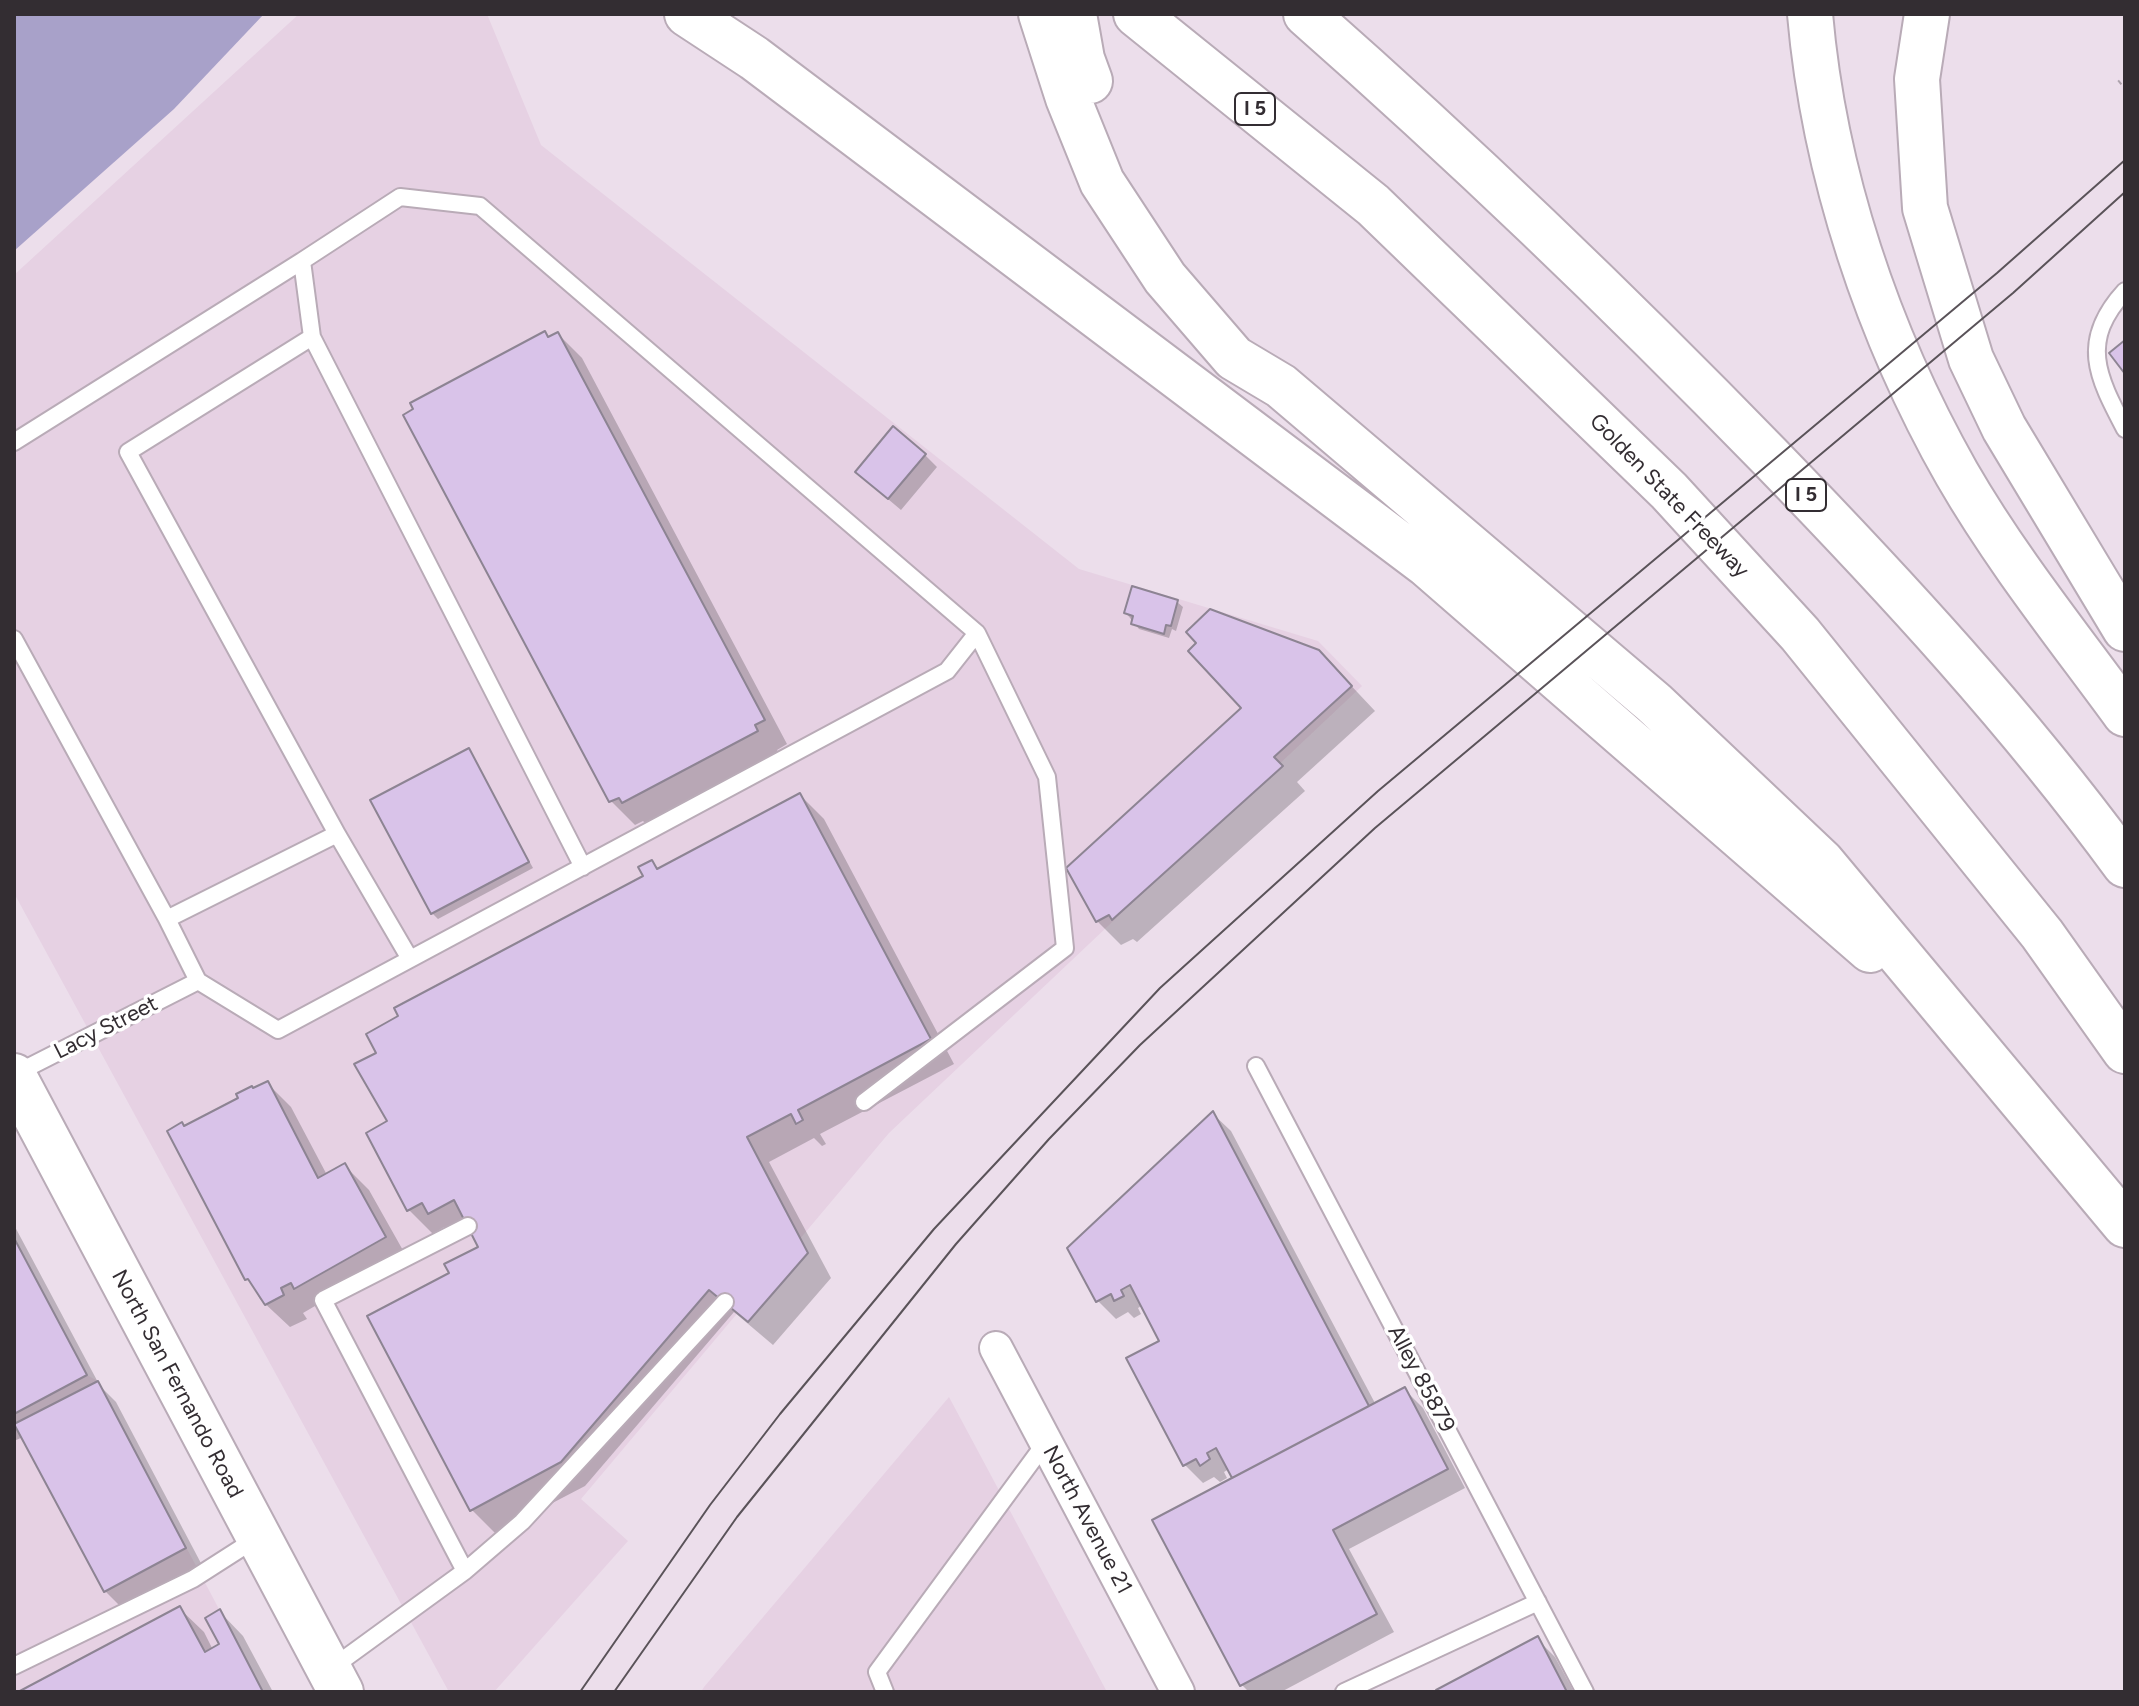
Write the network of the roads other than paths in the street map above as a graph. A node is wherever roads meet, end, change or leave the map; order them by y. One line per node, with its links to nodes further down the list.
1 (687, 14): 24 (main road)
2 (1041, 14): 11 (main road)
3 (1074, 14): 11 (main road)
4 (1136, 14): 25 (main road, Golden State Freeway / I 5)
5 (1306, 14): 19 (main road, I 5)
6 (1810, 14): 17 (main road)
7 (1927, 14): 14 (main road)
8 (302, 261): 10 (lane); 13 (lane); 15 (lane)
9 (2125, 291): 12 (lane)
10 (312, 337): 18 (lane); 20 (lane)
11 (1281, 386): 24 (main road)
12 (2125, 429)
13 (14, 442)
14 (2125, 629)
15 (977, 633): 20 (lane); 28 (lane)
16 (14, 639): 21 (lane)
17 (2125, 714)
18 (337, 834): 21 (lane); 22 (lane)
19 (2125, 865)
20 (583, 867): 22 (lane)
21 (167, 919): 23 (lane)
22 (410, 959): 23 (lane)
23 (198, 981): 27 (lane, Lacy Street)
24 (1933, 998): 29 (main road)
25 (2125, 1051)
26 (1256, 1066): 36 (lane, Alley 85879)
27 (14, 1075): 34 (main road, North San Fernando Road)
28 (864, 1102)
29 (2125, 1225)
30 (468, 1226): 35 (lane)
31 (725, 1302): 35 (lane)
32 (996, 1348): 33 (street, North Avenue 21)
33 (1046, 1442): 39 (lane); 40 (street, North Avenue 21)
34 (259, 1537): 37 (lane); 38 (main road, North San Fernando Road)
35 (465, 1571): 38 (lane)
36 (1538, 1602): 41 (lane); 42 (lane, Alley 85879)
37 (14, 1666)
38 (335, 1681)
39 (885, 1692)
40 (1178, 1692)
41 (1344, 1692)
42 (1585, 1692)

